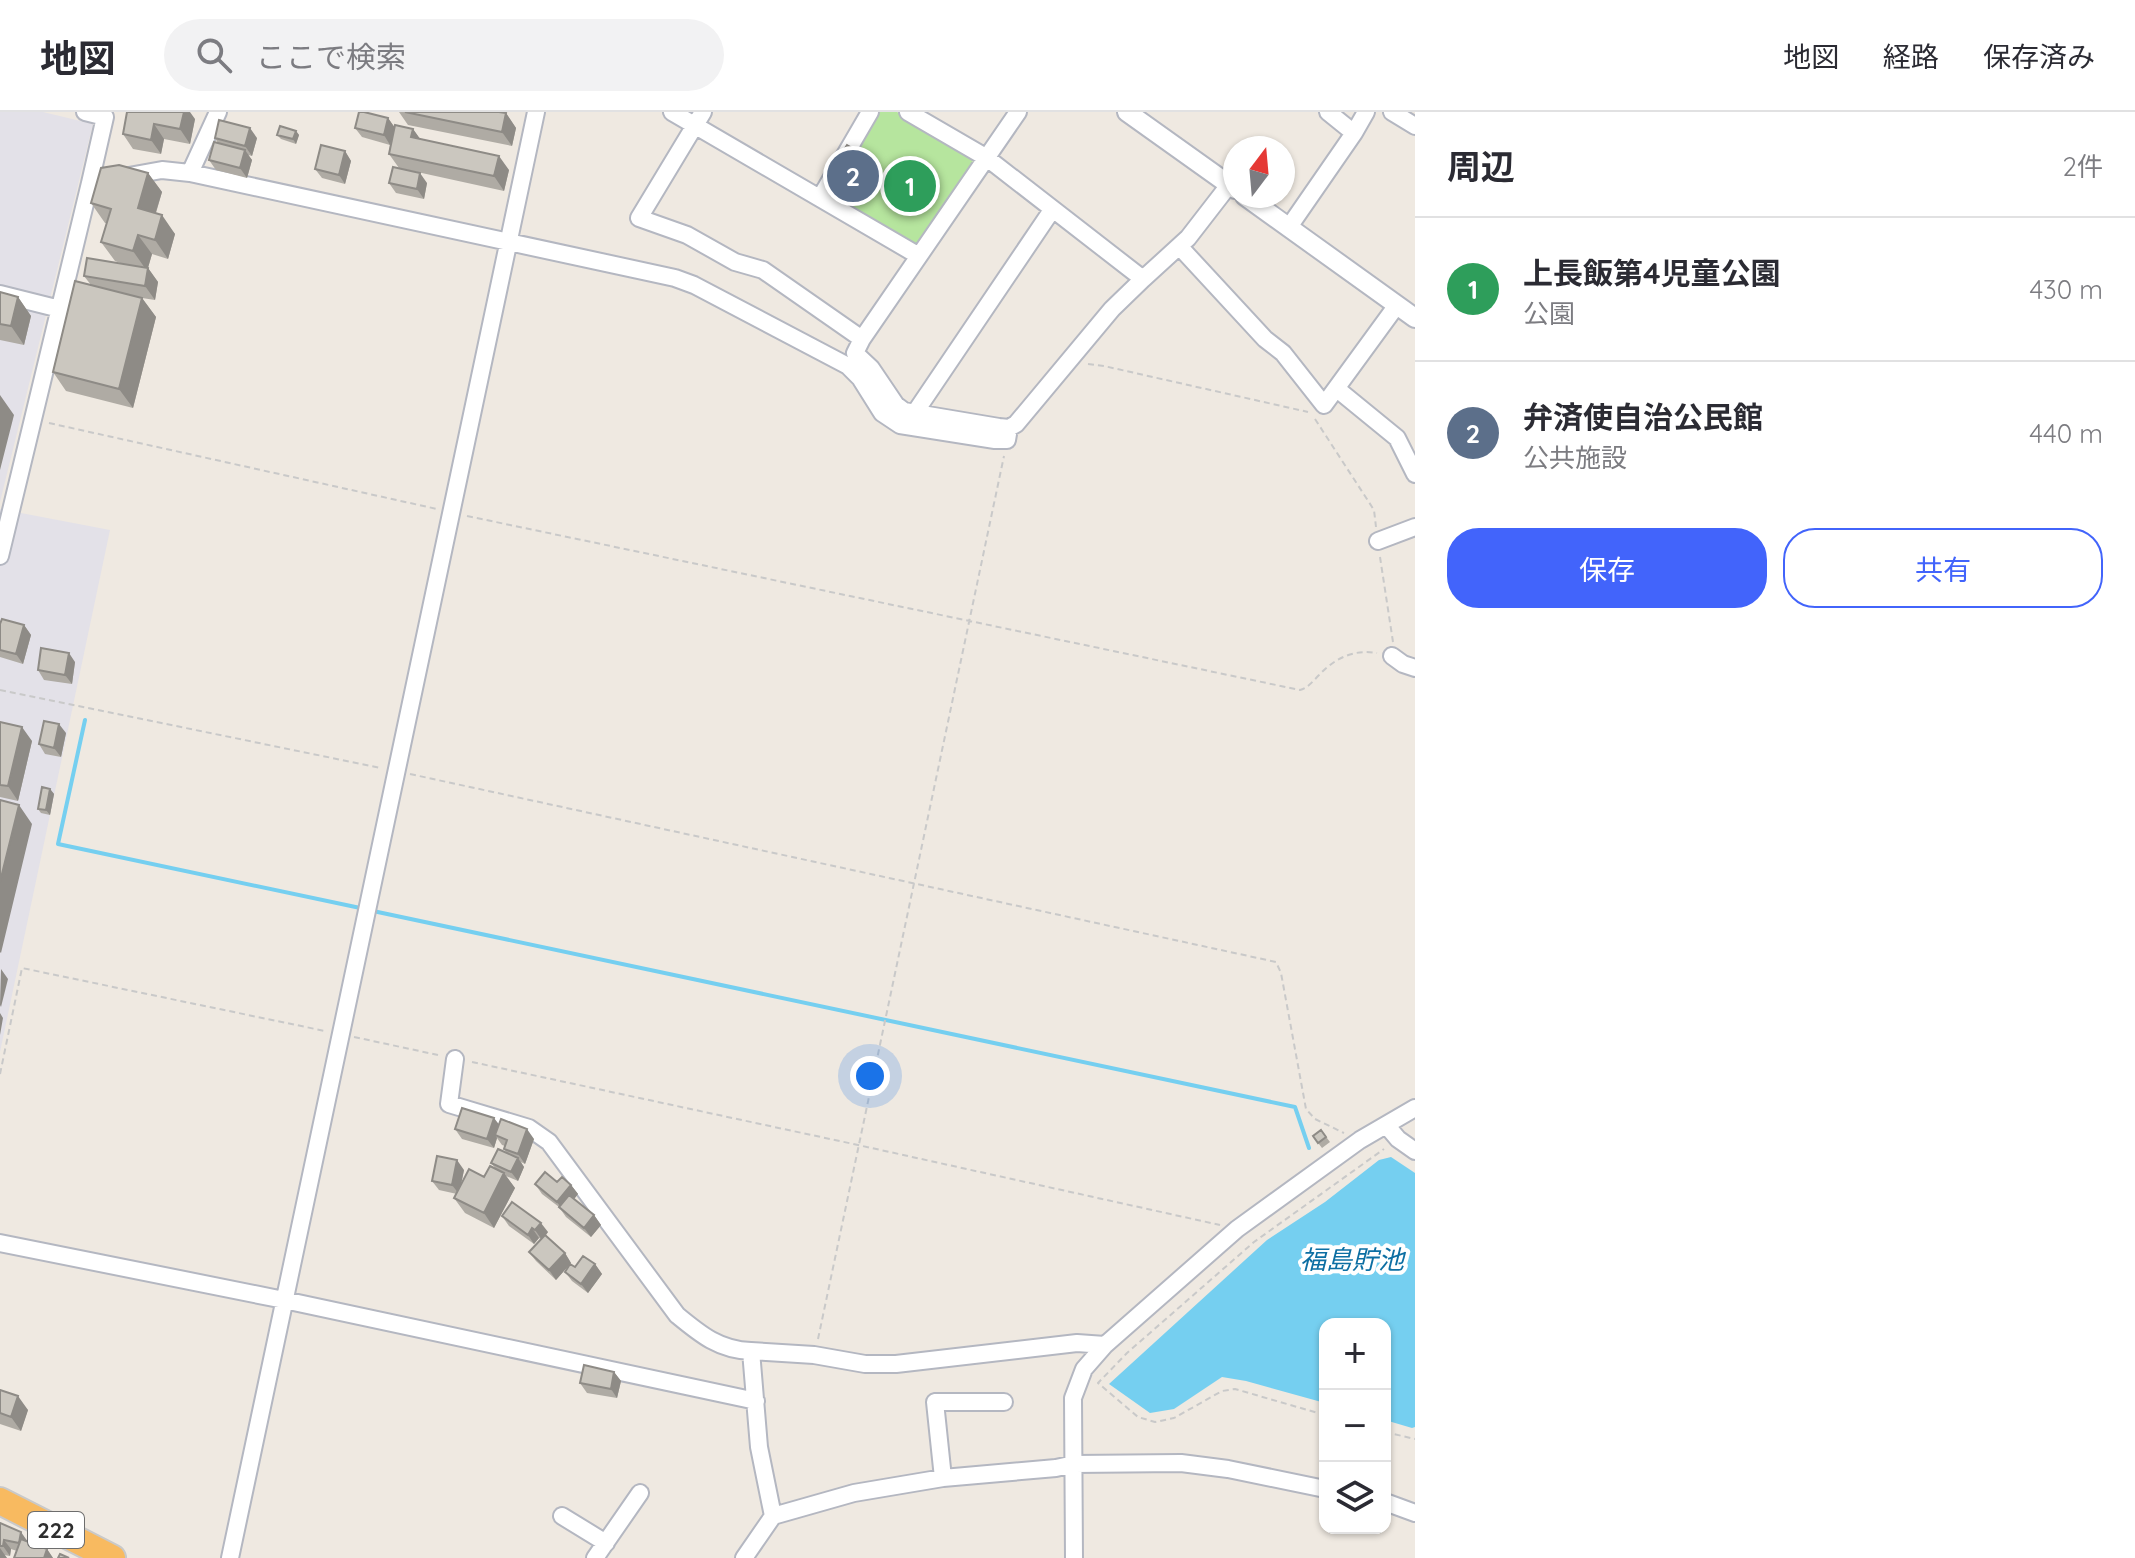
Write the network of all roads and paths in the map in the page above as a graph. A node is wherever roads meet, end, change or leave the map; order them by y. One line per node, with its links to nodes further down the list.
1 (85, 112): 18 (street)
2 (218, 112): 16 (street)
3 (536, 112): 24 (street)
4 (672, 112): 12 (street)
5 (870, 112): 20 (street)
6 (908, 112): 15 (street)
7 (1018, 112): 15 (street)
8 (1127, 112): 17 (street)
9 (1328, 112): 14 (street)
10 (1366, 112): 14 (street)
11 (1392, 112): 13 (street)
12 (699, 118): 20 (street); 32 (street)
13 (1415, 126)
14 (1354, 133): 23 (street)
15 (987, 158): 22 (street); 26 (street)
16 (190, 173): 18 (street); 24 (street)
17 (1223, 181)
18 (90, 183): 30 (street)
19 (1223, 197): 25 (street)
20 (820, 198): 26 (street)
21 (1262, 208): 23 (street)
22 (1052, 210): 27 (street); 35 (street)
23 (1289, 227): 29 (street)
24 (507, 241): 37 (street); 40 (street)
25 (1179, 246): 27 (street); 34 (street)
26 (919, 256): 32 (street)
27 (1143, 279): 37 (street)
28 (0, 294): 30 (street)
29 (1397, 305): 31 (street); 34 (street)
30 (60, 309): 36 (street)
31 (1415, 318)
32 (862, 339): 35 (street)
33 (1085, 364): 42 (path)
34 (1337, 389): 38 (street)
35 (914, 414): 37 (street)
36 (33, 420): 39 (street); 40 (path)
37 (1008, 434): 44 (path)
38 (1414, 469)
39 (7, 495): 43 (street)
40 (450, 512): 44 (path); 48 (street)
41 (1415, 527): 42 (street)
42 (1378, 541): 45 (path)
43 (0, 556)
44 (969, 622): 45 (path); 49 (path)
45 (1392, 656): 46 (street)
46 (1415, 668)
47 (0, 690): 48 (path)
48 (396, 771): 49 (path); 50 (street)
49 (913, 885): 56 (path); 57 (path)
50 (340, 1034): 51 (path); 52 (path); 61 (street)
51 (455, 1059): 57 (path); 63 (street)
52 (0, 1074)
53 (1415, 1108): 54 (street)
54 (1387, 1126): 55 (street); 56 (street)
55 (1398, 1139): 58 (street); 67 (path)
56 (1360, 1140): 59 (street)
57 (858, 1145): 59 (path); 64 (path)
58 (1415, 1151)
59 (1237, 1229): 62 (street)
60 (0, 1243): 61 (street)
61 (284, 1300): 65 (street); 81 (street)
62 (1105, 1345): 64 (street); 70 (street)
63 (751, 1351): 64 (street); 65 (street)
64 (814, 1355)
65 (756, 1401): 78 (street)
66 (1004, 1402): 71 (street)
67 (1319, 1413)
68 (1391, 1433): 69 (path)
69 (1415, 1439)
70 (1074, 1464): 71 (street); 72 (street); 84 (street)
71 (943, 1478): 78 (street)
72 (1319, 1488)
73 (640, 1493): 79 (street)
74 (0, 1501): 80 (highway, 222)
75 (1391, 1504): 76 (street)
76 (1415, 1513)
77 (562, 1516): 79 (street)
78 (773, 1516): 83 (street)
79 (606, 1543): 82 (street)
80 (112, 1558)
81 (230, 1558)
82 (595, 1558)
83 (744, 1558)
84 (1074, 1558)

